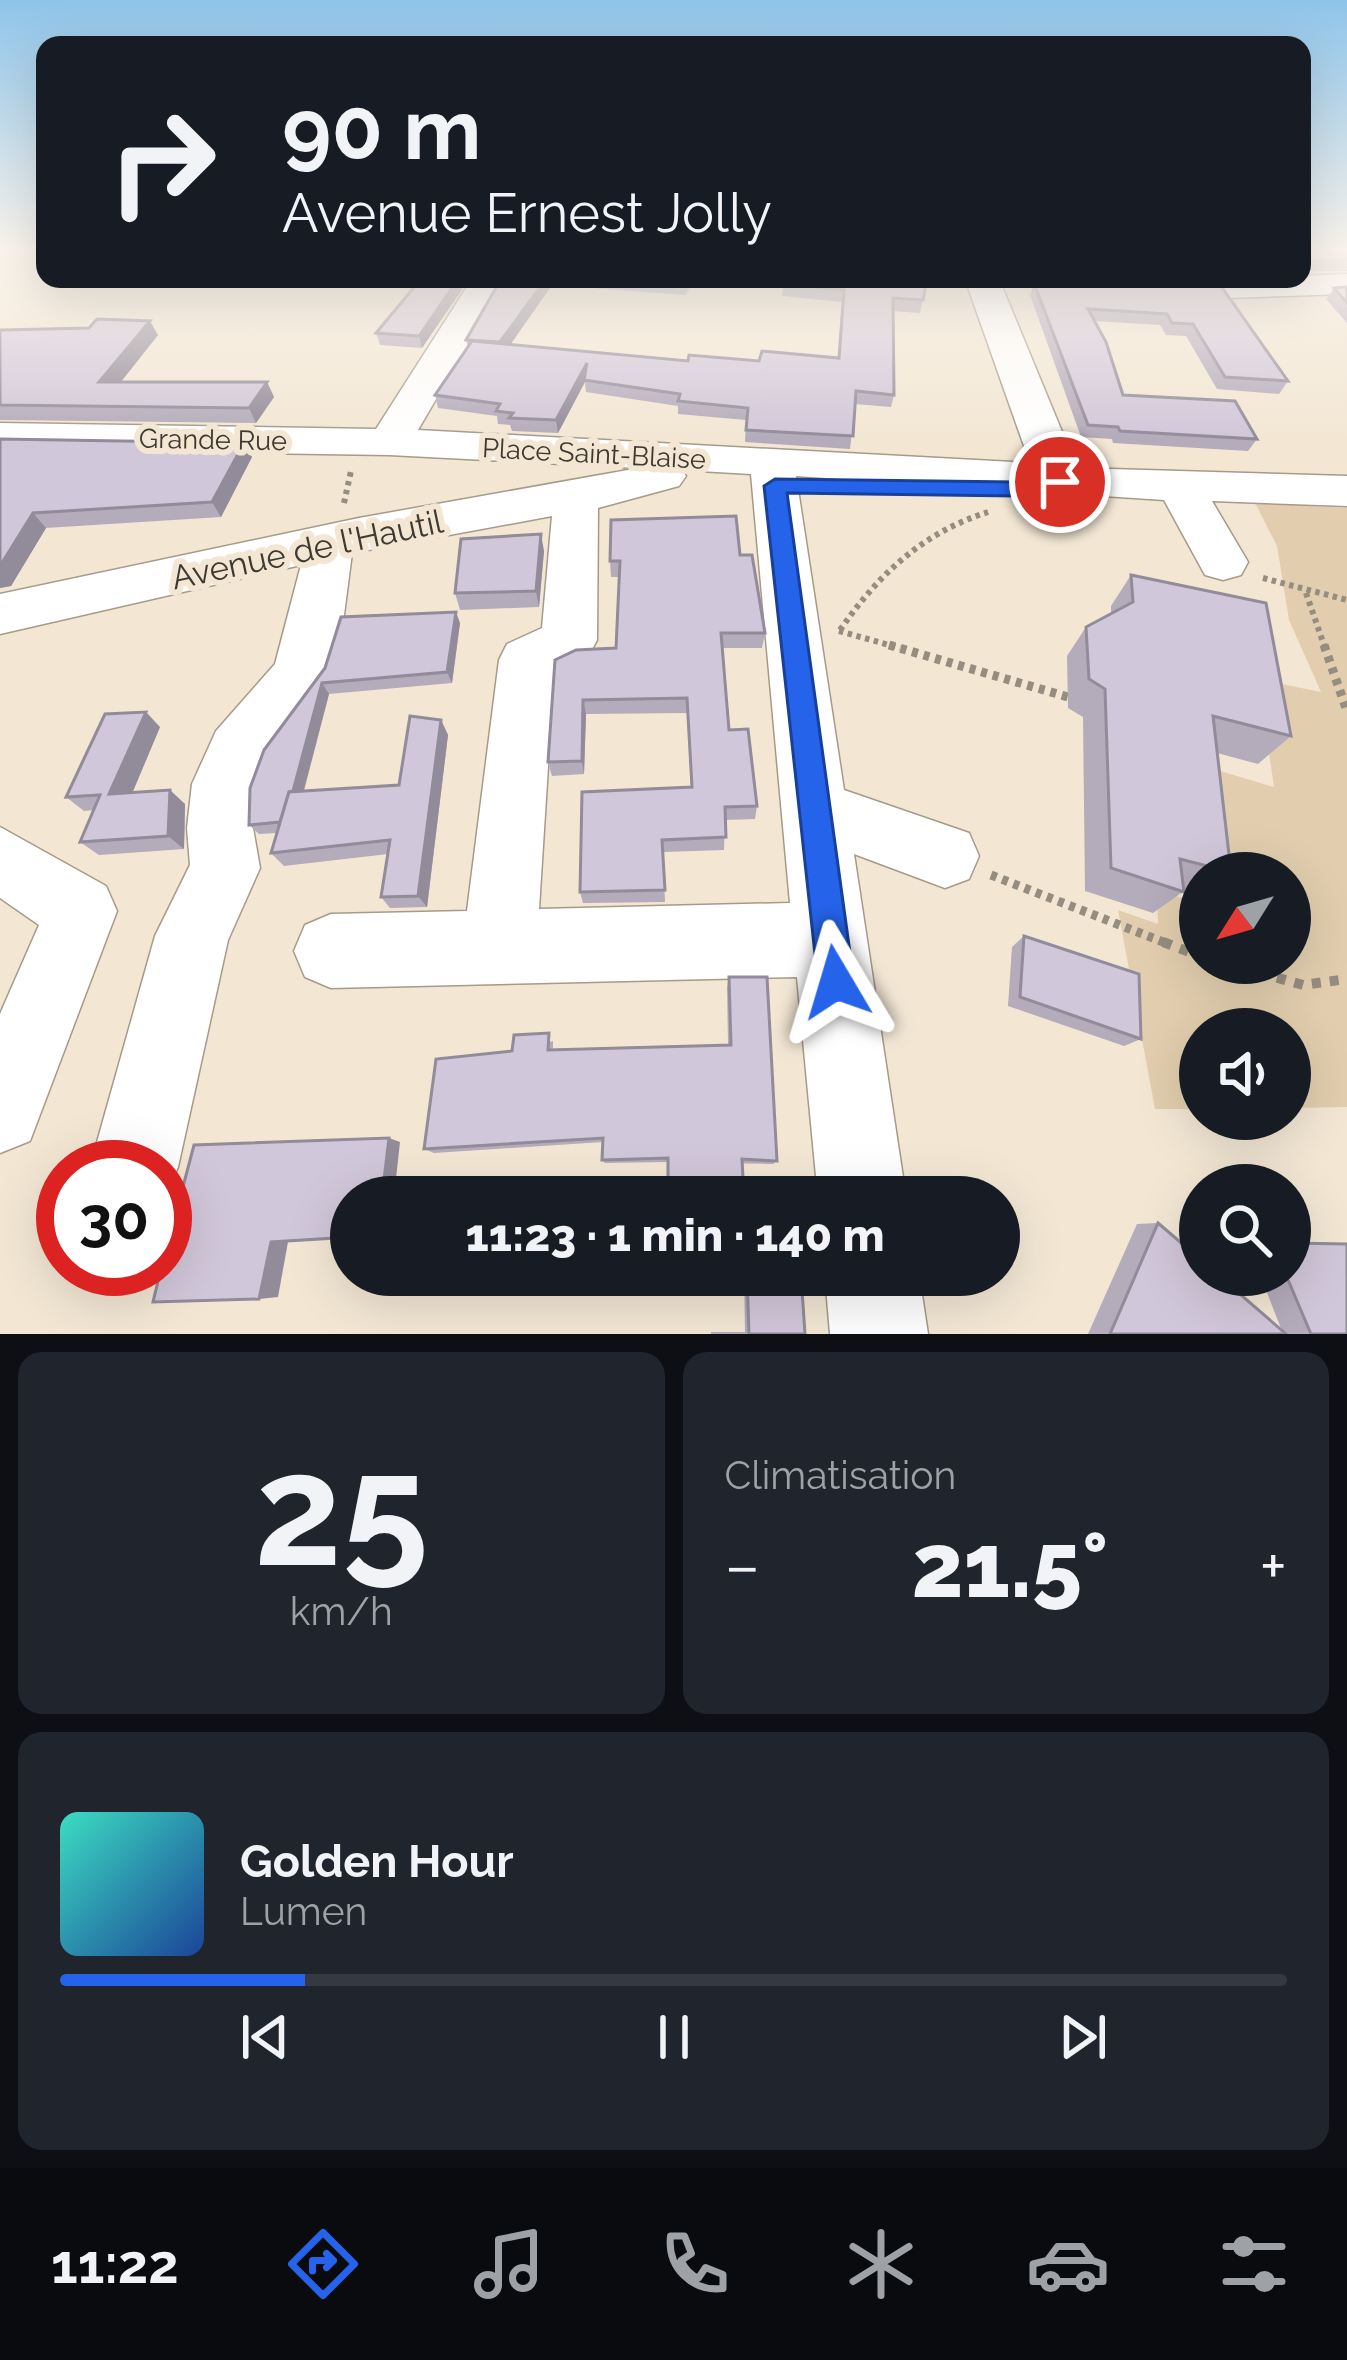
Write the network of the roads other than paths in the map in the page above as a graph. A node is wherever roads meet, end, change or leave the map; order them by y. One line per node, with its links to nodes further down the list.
1 (472, 314): 4 (street)
2 (995, 314): 6 (street)
3 (0, 436): 4 (street, Grande Rue)
4 (408, 444): 5 (street, Place Saint-Blaise); 10 (street)
5 (755, 470): 6 (street); 9 (street, Place Saint-Blaise); 14 (street)
6 (1060, 482): 7 (street)
7 (1179, 486): 8 (street); 12 (street)
8 (1347, 491)
9 (593, 493): 10 (street, Avenue de l'Hautil); 18 (street)
10 (410, 526): 11 (street, Avenue de l'Hautil)
11 (328, 542): 13 (street, Avenue de l'Hautil); 21 (street)
12 (1222, 562)
13 (0, 614)
14 (815, 810): 15 (street); 17 (street)
15 (945, 856)
16 (0, 859): 20 (street)
17 (831, 939): 18 (street); 22 (street)
18 (500, 947): 19 (street)
19 (331, 951)
20 (0, 1111)
21 (141, 1140)
22 (859, 1176)
23 (874, 1296): 24 (street)
24 (879, 1334)

